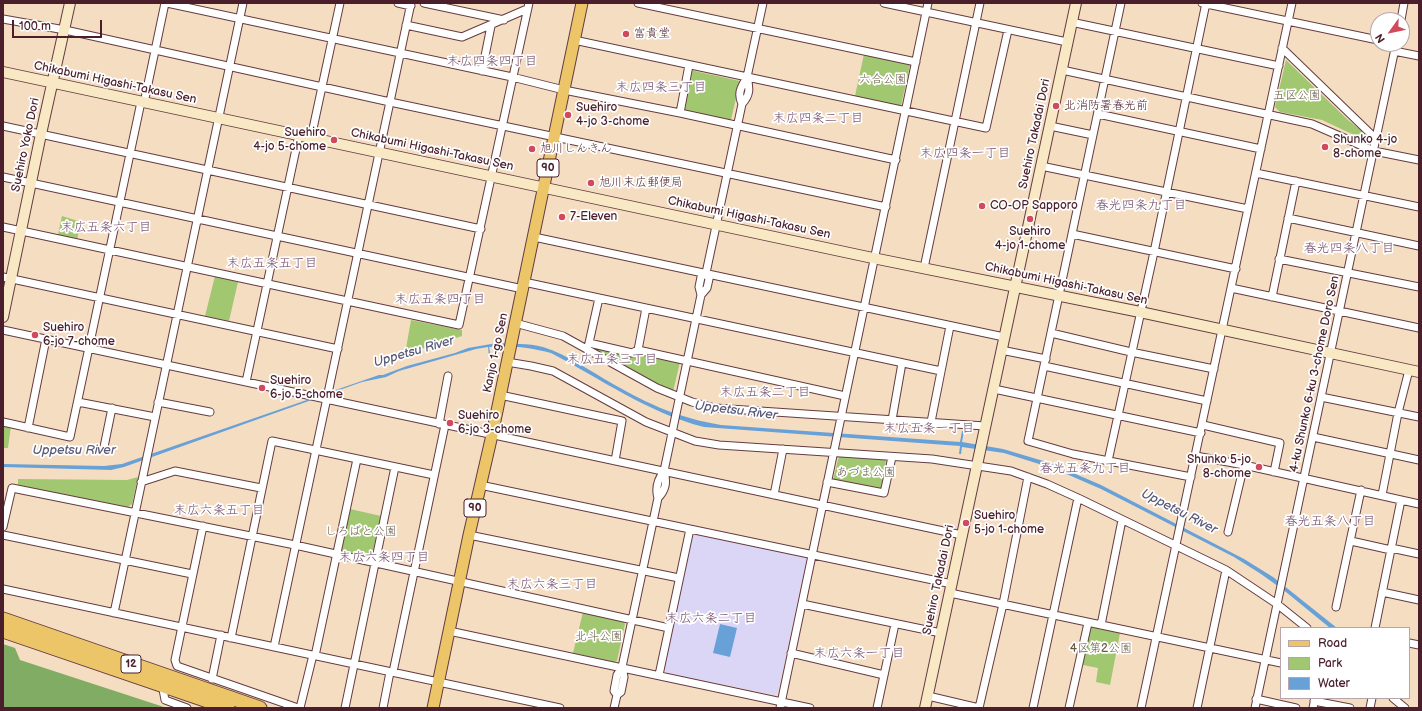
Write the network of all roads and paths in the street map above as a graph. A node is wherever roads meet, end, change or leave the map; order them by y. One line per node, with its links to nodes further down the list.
1 (70, 3): 29 (street, Suehiro Yoko Dori)
2 (166, 3): 21 (street); 38 (street)
3 (243, 3): 21 (street)
4 (340, 3): 33 (street)
5 (398, 3): 17 (street)
6 (424, 3): 22 (street)
7 (582, 3): 34 (main road, Kanjo 1-go Sen / 90)
8 (638, 3): 28 (street)
9 (763, 3): 28 (street)
10 (884, 3): 19 (street)
11 (928, 3): 19 (street)
12 (980, 3): 25 (street)
13 (1076, 3): 24 (street, Suehiro Takadai Dori)
14 (1121, 3): 31 (street)
15 (1204, 3): 23 (street); 36 (street)
16 (1292, 3): 23 (street)
17 (411, 4): 26 (street)
18 (528, 6): 22 (street); 50 (street)
19 (926, 12): 25 (street); 43 (street)
20 (3, 19): 29 (street)
21 (240, 19): 33 (street); 46 (street)
22 (504, 20): 27 (street)
23 (1288, 21): 32 (street); 37 (street)
24 (1071, 22): 31 (street); 35 (street, Suehiro Takadai Dori)
25 (976, 23): 30 (street); 64 (street)
26 (406, 25): 27 (street); 41 (street)
27 (491, 26): 48 (street)
28 (757, 29): 43 (street); 51 (street)
29 (65, 30): 38 (street); 53 (street, Suehiro Yoko Dori)
30 (1008, 30): 35 (street); 64 (street)
31 (1115, 30): 36 (street); 52 (street)
32 (1370, 38)
33 (332, 39): 41 (street); 54 (street)
34 (574, 40): 44 (street); 55 (main road, Kanjo 1-go Sen / 90)
35 (1067, 42): 47 (street, Suehiro Takadai Dori)
36 (1196, 48): 45 (street); 56 (street)
37 (1282, 48): 45 (street); 75 (street)
38 (155, 50): 46 (street); 57 (street)
39 (1394, 52): 75 (street, 4-ku Shunko 6-ku 3-chome Doro Sen)
40 (1408, 52): 42 (street)
41 (400, 54): 48 (street); 58 (street)
42 (1419, 56)
43 (916, 62): 59 (street)
44 (689, 65): 51 (street); 60 (street)
45 (1279, 66): 62 (street)
46 (229, 67): 54 (street); 63 (street)
47 (1062, 70): 52 (street); 68 (street, Suehiro Takadai Dori)
48 (482, 71): 50 (street)
49 (3, 72): 53 (street, Chikabumi Higashi-Takasu Sen)
50 (512, 77): 55 (street); 65 (street)
51 (747, 77): 59 (street); 67 (street)
52 (1105, 79): 56 (street); 61 (street)
53 (53, 82): 57 (street, Chikabumi Higashi-Takasu Sen); 70 (street, Suehiro Yoko Dori)
54 (322, 87): 58 (street); 74 (street)
55 (564, 90): 60 (street); 73 (main road, Kanjo 1-go Sen / 90)
56 (1186, 96): 62 (street); 69 (street)
57 (142, 102): 63 (street, Chikabumi Higashi-Takasu Sen); 79 (street)
58 (390, 102): 65 (street); 78 (street)
59 (906, 111): 64 (street); 80 (street)
60 (680, 113): 67 (street)
61 (1098, 114): 69 (street); 72 (street)
62 (1268, 114): 76 (street); 77 (street)
63 (218, 118): 71 (street, Chikabumi Higashi-Takasu Sen); 83 (street)
64 (955, 121): 117 (street)
65 (503, 125): 73 (street); 87 (street)
66 (3, 126): 70 (street)
67 (737, 126): 80 (street); 84 (street)
68 (1050, 126): 72 (street); 82 (street, Suehiro Takadai Dori)
69 (1179, 131): 76 (street); 93 (street)
70 (41, 134): 79 (street); 90 (street, Suehiro Yoko Dori)
71 (299, 135): 74 (street, Chikabumi Higashi-Takasu Sen); 91 (street)
72 (1093, 135): 86 (street)
73 (554, 136): 84 (street); 92 (main road, Kanjo 1-go Sen / 90)
74 (311, 138): 78 (street, Chikabumi Higashi-Takasu Sen)
75 (1376, 139): 77 (street, 4-ku Shunko 6-ku 3-chome Doro Sen)
76 (1261, 149): 85 (street)
77 (1374, 151): 81 (street); 94 (street, 4-ku Shunko 6-ku 3-chome Doro Sen)
78 (379, 152): 87 (street, Chikabumi Higashi-Takasu Sen); 96 (street)
79 (130, 153): 83 (street); 95 (street)
80 (896, 160): 98 (street)
81 (1419, 160)
82 (1041, 166): 86 (street); 125 (street, Suehiro Takadai Dori)
83 (207, 169): 91 (street); 100 (street)
84 (727, 173): 98 (street); 102 (street)
85 (1256, 173): 89 (street); 99 (street)
86 (1085, 175): 93 (street); 107 (street)
87 (492, 176): 92 (street, Chikabumi Higashi-Takasu Sen); 104 (street)
88 (3, 177): 90 (street)
89 (1296, 181): 94 (street); 101 (street)
90 (31, 183): 95 (street); 105 (street, Suehiro Yoko Dori)
91 (288, 187): 96 (street); 108 (street)
92 (544, 188): 102 (street, Chikabumi Higashi-Takasu Sen); 109 (main road, Kanjo 1-go Sen / 90)
93 (1166, 192): 99 (street); 112 (street)
94 (1364, 195): 97 (street); 106 (street, 4-ku Shunko 6-ku 3-chome Doro Sen)
95 (120, 202): 100 (street); 111 (street)
96 (368, 204): 104 (street); 113 (street)
97 (1419, 206)
98 (886, 207): 114 (street)
99 (1248, 209): 118 (street)
100 (197, 218): 108 (street); 116 (street)
101 (1288, 218): 106 (street); 115 (street)
102 (716, 224): 114 (street, Chikabumi Higashi-Takasu Sen); 120 (street)
103 (3, 227): 105 (street)
104 (481, 229): 121 (street)
105 (21, 231): 111 (street); 122 (street, Suehiro Yoko Dori)
106 (1356, 233): 110 (street); 119 (street, 4-ku Shunko 6-ku 3-chome Doro Sen)
107 (1072, 234): 112 (street); 128 (street)
108 (277, 236): 113 (street); 123 (street)
109 (534, 237): 120 (street); 124 (main road, Kanjo 1-go Sen / 90)
110 (1419, 246)
111 (109, 250): 116 (street); 130 (street)
112 (1154, 252): 118 (street); 136 (street)
113 (359, 254): 121 (street); 132 (street)
114 (875, 258): 117 (street, Chikabumi Higashi-Takasu Sen); 133 (street)
115 (1279, 259): 119 (street); 129 (street)
116 (187, 267): 123 (street); 137 (street)
117 (924, 268): 125 (street, Chikabumi Higashi-Takasu Sen)
118 (1236, 270): 127 (street)
119 (1347, 272): 126 (street); 135 (street, 4-ku Shunko 6-ku 3-chome Doro Sen)
120 (706, 273): 133 (street); 139 (street)
121 (470, 277): 124 (street); 132 (street)
122 (7, 278): 130 (street); 138 (street, Suehiro Yoko Dori)
123 (268, 284): 132 (street); 145 (street)
124 (523, 285): 131 (street); 141 (main road, Kanjo 1-go Sen / 90)
125 (1015, 287): 128 (street, Chikabumi Higashi-Takasu Sen); 147 (street, Suehiro Takadai Dori)
126 (1419, 287)
127 (1231, 288): 129 (street); 144 (street)
128 (1060, 296): 136 (street, Chikabumi Higashi-Takasu Sen); 146 (street)
129 (1272, 297): 135 (street)
130 (100, 298): 137 (street); 150 (street)
131 (599, 298): 134 (street); 149 (street)
132 (348, 301): 151 (street)
133 (864, 307): 140 (street); 155 (street)
134 (646, 308): 139 (street); 152 (street)
135 (1339, 311): 142 (street); 156 (street, 4-ku Shunko 6-ku 3-chome Doro Sen)
136 (1140, 312): 144 (street, Chikabumi Higashi-Takasu Sen); 154 (street)
137 (176, 315): 145 (street); 161 (street)
138 (3, 317)
139 (696, 319): 155 (street); 158 (street)
140 (950, 326): 147 (street); 163 (street)
141 (514, 328): 149 (street); 157 (main road, Kanjo 1-go Sen / 90)
142 (1419, 328)
143 (3, 330): 148 (street)
144 (1222, 330): 156 (street, Chikabumi Higashi-Takasu Sen); 162 (street)
145 (257, 331): 151 (street); 166 (street)
146 (1051, 333): 154 (street); 159 (street)
147 (1004, 337): 153 (street, Suehiro Takadai Dori)
148 (46, 340): 150 (street); 191 (street)
149 (588, 346): 152 (street); 174 (street)
150 (88, 348): 161 (street); 176 (street)
151 (338, 349): 173 (street)
152 (638, 350): 158 (street)
153 (1001, 350): 159 (street); 168 (street, Suehiro Takadai Dori)
154 (1131, 352): 162 (street); 167 (street)
155 (854, 353): 160 (street); 170 (street)
156 (1331, 354): 164 (street, Chikabumi Higashi-Takasu Sen); 172 (street, 4-ku Shunko 6-ku 3-chome Doro Sen)
157 (508, 359): 169 (main road, Kanjo 1-go Sen / 90); 180 (street)
158 (687, 361): 170 (street); 174 (street)
159 (1045, 362): 167 (street); 171 (street)
160 (902, 363): 163 (street); 186 (street)
161 (166, 365): 166 (street); 177 (street)
162 (1214, 369): 175 (street)
163 (941, 371): 189 (street)
164 (1414, 371): 181 (street)
165 (448, 376): 190 (street)
166 (246, 382): 173 (street)
167 (1124, 384): 175 (street); 182 (street)
168 (994, 389): 171 (street); 194 (street, Suehiro Takadai Dori)
169 (500, 395): 187 (street); 195 (main road, Kanjo 1-go Sen / 90)
170 (845, 396): 185 (street)
171 (1038, 397): 182 (street); 207 (street)
172 (1320, 397): 181 (street); 196 (street, 4-ku Shunko 6-ku 3-chome Doro Sen)
173 (327, 400): 190 (street); 199 (street)
174 (678, 400): 185 (street); 193 (street)
175 (1207, 401): 192 (street)
176 (78, 402): 178 (street); 191 (street)
177 (158, 402): 179 (street); 183 (street)
178 (112, 408): 183 (street); 197 (street)
179 (210, 412)
180 (624, 412): 187 (street); 193 (street)
181 (1398, 413): 184 (street); 201 (street)
182 (1118, 415): 192 (street); 207 (street)
183 (155, 417): 217 (street)
184 (1419, 418)
185 (840, 420): 186 (street); 198 (street)
186 (892, 420): 189 (street)
187 (622, 421): 206 (street)
188 (3, 422): 191 (street)
189 (931, 422): 194 (street)
190 (442, 424): 195 (street); 213 (street)
191 (28, 428)
192 (1202, 429): 202 (street); 212 (street)
193 (672, 430): 200 (street); 211 (street)
194 (985, 430): 208 (street, Suehiro Takadai Dori)
195 (492, 435): 206 (street); 219 (main road, Kanjo 1-go Sen / 90)
196 (1313, 437): 201 (street); 216 (street, 4-ku Shunko 6-ku 3-chome Doro Sen)
197 (104, 447)
198 (834, 449): 200 (street); 203 (street); 218 (street)
199 (316, 450): 204 (street); 220 (street); 241 (street)
200 (783, 450): 222 (street)
201 (1391, 454): 205 (street); 223 (street)
202 (1196, 456): 209 (street); 215 (street)
203 (892, 457): 208 (street); 218 (street)
204 (357, 459): 210 (street); 243 (street)
205 (1419, 460)
206 (615, 461): 211 (street)
207 (1108, 461): 215 (street)
208 (978, 462): 214 (street); 237 (street, Suehiro Takadai Dori)
209 (1244, 465): 212 (street); 234 (street)
210 (395, 467): 213 (street); 247 (street)
211 (664, 471): 222 (street); 230 (street)
212 (1274, 472): 216 (street)
213 (434, 475): 250 (street)
214 (1028, 477): 224 (street); 260 (street)
215 (1191, 477): 240 (street)
216 (1304, 479): 221 (street); 258 (street, 4-ku Shunko 6-ku 3-chome Doro Sen)
217 (141, 482): 220 (street); 228 (street)
218 (827, 482): 227 (street)
219 (480, 485): 230 (street); 236 (main road, Kanjo 1-go Sen / 90)
220 (261, 488): 238 (street)
221 (1361, 490): 223 (street); 239 (street)
222 (774, 495): 227 (street)
223 (1382, 495): 225 (street)
224 (1078, 498): 229 (street); 263 (street)
225 (1401, 500): 226 (street); 242 (street)
226 (1419, 504)
227 (822, 505): 237 (street); 244 (street)
228 (134, 511): 231 (street); 232 (street); 246 (street)
229 (1122, 520): 240 (street); 268 (street)
230 (653, 521): 233 (street); 249 (street)
231 (203, 526): 238 (street); 251 (street)
232 (3, 527)
233 (690, 529): 244 (street); 252 (street)
234 (1228, 532)
235 (3, 535): 246 (street)
236 (469, 535): 249 (street); 253 (main road, Kanjo 1-go Sen / 90)
237 (962, 535): 255 (street, Suehiro Takadai Dori)
238 (252, 536): 241 (street); 278 (street)
239 (1350, 541): 242 (street); 261 (street)
240 (1177, 542): 248 (street); 277 (street)
241 (296, 545): 243 (street); 279 (street)
242 (1391, 549): 245 (street); 256 (street)
243 (336, 554): 247 (street); 282 (street)
244 (812, 554): 255 (street); 259 (street)
245 (1419, 554)
246 (124, 560): 251 (street); 262 (street)
247 (375, 563): 250 (street); 285 (street)
248 (1226, 570): 258 (street); 280 (street)
249 (643, 571): 252 (street); 265 (street)
250 (414, 572): 253 (street); 287 (street)
251 (192, 574): 269 (street)
252 (680, 578): 272 (street)
253 (460, 582): 265 (street); 274 (main road, Kanjo 1-go Sen / 90)
254 (3, 589): 262 (street)
255 (951, 589): 260 (street); 275 (street, Suehiro Takadai Dori)
256 (1382, 592): 257 (street); 271 (street)
257 (1419, 600)
258 (1278, 601): 270 (street); 283 (street, 4-ku Shunko 6-ku 3-chome Doro Sen)
259 (802, 604): 267 (street); 281 (street)
260 (1003, 604): 263 (street); 310 (street)
261 (1336, 607)
262 (114, 613): 269 (street)
263 (1053, 615): 266 (street); 311 (street)
264 (3, 619): 291 (highway, 12)
265 (633, 621): 272 (street); 286 (street)
266 (1088, 623): 268 (street); 312 (street)
267 (895, 624): 275 (street); 288 (street)
268 (1101, 625): 277 (street)
269 (181, 627): 276 (street); 290 (street)
270 (1306, 627)
271 (1374, 627)
272 (669, 628): 289 (street)
273 (3, 631): 291 (highway, 12)
274 (449, 631): 286 (street); 292 (main road, Kanjo 1-go Sen / 90)
275 (941, 633): 293 (street, Suehiro Takadai Dori)
276 (221, 636): 278 (street); 290 (street)
277 (1156, 637): 280 (street); 313 (street)
278 (230, 638): 279 (street)
279 (274, 647): 282 (street)
280 (1210, 648): 283 (street); 314 (street)
281 (791, 654): 288 (street); 297 (street)
282 (314, 656): 285 (street); 301 (street)
283 (1265, 659): 284 (street); 294 (street, 4-ku Shunko 6-ku 3-chome Doro Sen)
284 (1280, 662)
285 (354, 664): 287 (street); 302 (street)
286 (622, 667): 289 (street); 306 (street)
287 (391, 672): 292 (street); 303 (street)
288 (884, 674): 308 (street)
289 (659, 676): 297 (street)
290 (212, 679): 301 (street)
291 (163, 680): 298 (street); 299 (highway, 12); 300 (highway, 12)
292 (439, 683): 304 (main road, Kanjo 1-go Sen / 90); 305 (street)
293 (928, 696): 309 (street, Suehiro Takadai Dori); 310 (street)
294 (1256, 699): 315 (street, 4-ku Shunko 6-ku 3-chome Doro Sen); 316 (street)
295 (1394, 699): 318 (street)
296 (1314, 702): 317 (street)
297 (780, 705): 307 (street)
298 (187, 708)
299 (228, 708)
300 (260, 708)
301 (299, 708)
302 (345, 708)
303 (383, 708)
304 (433, 708)
305 (560, 708)
306 (614, 708)
307 (810, 708)
308 (878, 708)
309 (925, 708)
310 (979, 708)
311 (1033, 708)
312 (1069, 708)
313 (1141, 708)
314 (1197, 708)
315 (1255, 708)
316 (1296, 708)
317 (1350, 708)
318 (1404, 708)

